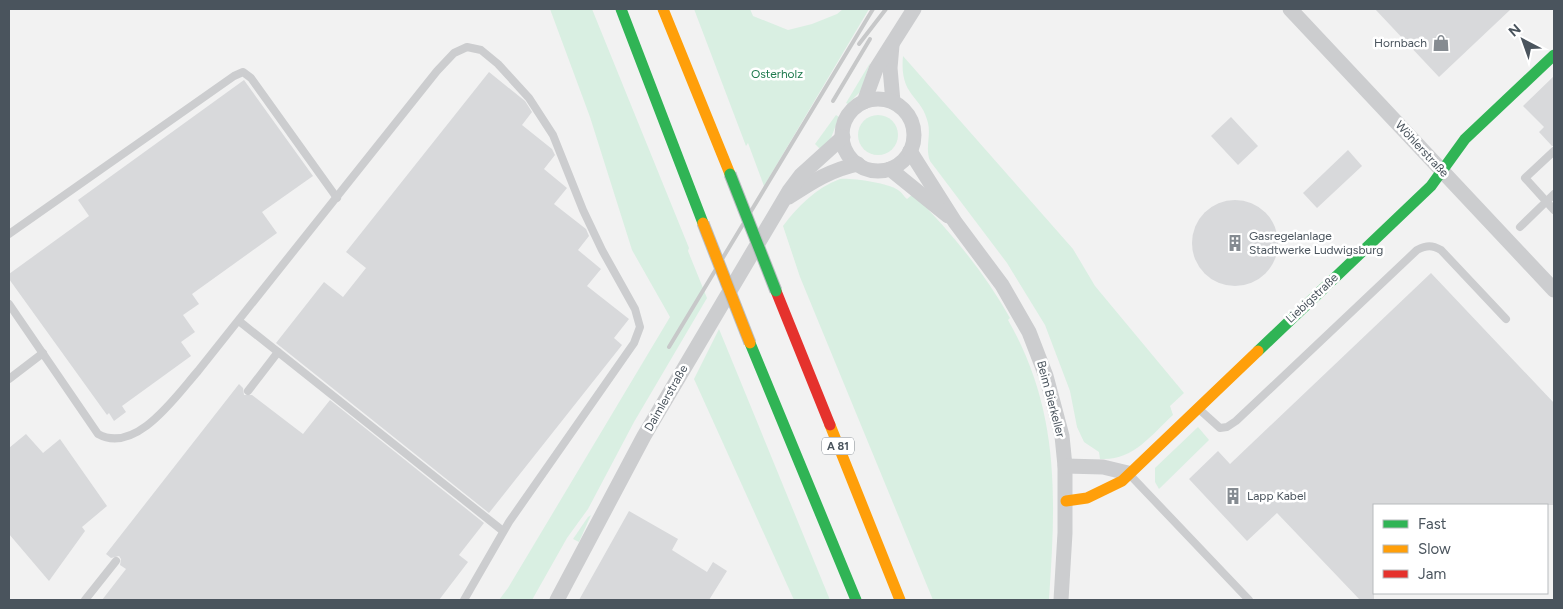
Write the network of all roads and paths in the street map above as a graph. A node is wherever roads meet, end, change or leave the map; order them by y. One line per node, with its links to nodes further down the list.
1 (620, 9): 40 (main road, bridge)
2 (663, 9): 41 (main road, A 81, bridge)
3 (914, 9): 5 (street)
4 (1290, 9): 14 (street, Wöhlerstraße)
5 (892, 45): 7 (street); 8 (street)
6 (1554, 55): 14 (main road, Liebigstraße)
7 (864, 102): 8 (street); 9 (street)
8 (893, 102): 10 (street)
9 (843, 137): 12 (street); 17 (street, Daimlerstraße)
10 (910, 151): 13 (street); 20 (street, Beim Bierkeller)
11 (1554, 151): 18 (lane)
12 (858, 164): 13 (street); 17 (street, Daimlerstraße)
13 (890, 169): 20 (street, Beim Bierkeller)
14 (1442, 171): 23 (street, Wöhlerstraße); 31 (main road, Liebigstraße)
15 (1554, 194): 18 (lane)
16 (337, 198): 22 (lane); 26 (lane); 35 (lane)
17 (784, 201): 39 (street, Daimlerstraße)
18 (1546, 202): 19 (lane); 21 (lane)
19 (1554, 210)
20 (955, 222): 32 (street, Beim Bierkeller)
21 (1520, 227)
22 (9, 234)
23 (1554, 290)
24 (9, 304): 28 (lane)
25 (1506, 318): 31 (lane)
26 (239, 321): 27 (lane); 28 (lane)
27 (278, 352): 30 (lane); 35 (lane)
28 (43, 353): 29 (lane)
29 (9, 379)
30 (248, 391)
31 (1197, 407): 33 (main road, Liebigstraße)
32 (1065, 466): 33 (street); 34 (street, Beim Bierkeller)
33 (1128, 473): 34 (main road, Liebigstraße); 43 (lane)
34 (1066, 501): 42 (street, Beim Bierkeller)
35 (503, 531): 38 (lane)
36 (116, 561): 37 (lane)
37 (85, 600)
38 (464, 600)
39 (557, 600)
40 (856, 600)
41 (900, 600)
42 (1061, 600)
43 (1248, 600)

